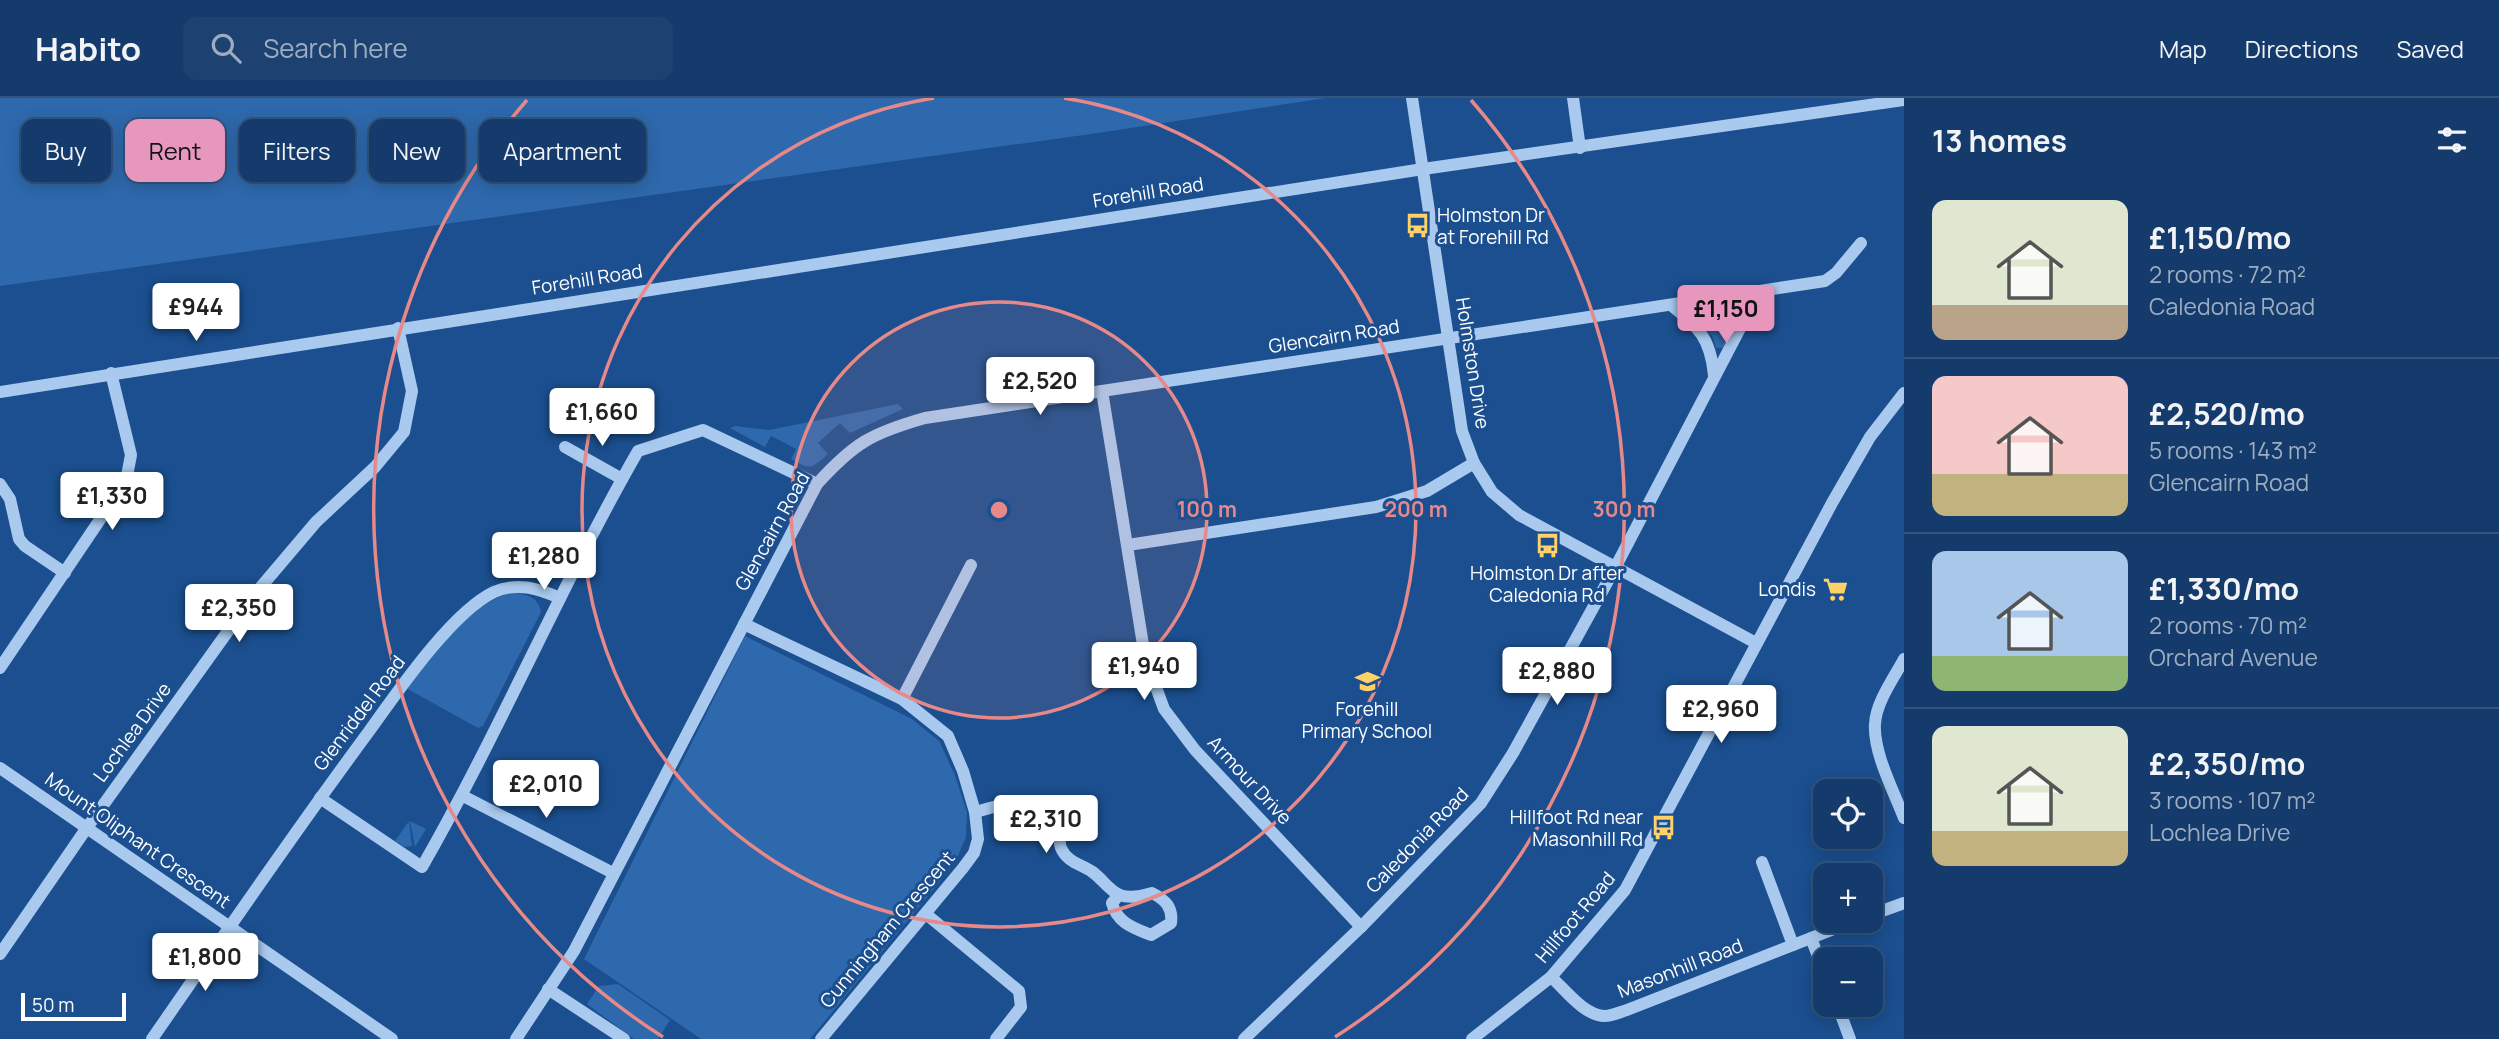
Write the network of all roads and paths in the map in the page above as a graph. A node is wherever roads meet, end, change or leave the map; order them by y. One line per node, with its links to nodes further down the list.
1 (1412, 98): 5 (street, Holmston Drive)
2 (1573, 98): 4 (street)
3 (1904, 100): 4 (street, Forehill Road)
4 (1580, 148): 5 (street, Forehill Road)
5 (1423, 169): 9 (street, Forehill Road); 10 (street, Holmston Drive)
6 (1861, 243): 7 (street, Glencairn Road)
7 (1759, 292): 8 (street, Glencairn Road); 12 (street, Caledonia Road)
8 (1671, 305): 10 (street, Glencairn Road); 12 (street)
9 (398, 328): 11 (street, Forehill Road); 36 (street, Lochlea Drive)
10 (1449, 338): 13 (street, Glencairn Road); 17 (street, Holmston Drive)
11 (111, 373): 14 (street, Forehill Road); 24 (street)
12 (1714, 376): 23 (street, Caledonia Road)
13 (1102, 391): 20 (street, Glencairn Road); 21 (street, Armour Drive)
14 (0, 392)
15 (1904, 393): 27 (street, Hillfoot Road)
16 (565, 447): 18 (street)
17 (1474, 463): 21 (street); 23 (street, Holmston Drive)
18 (622, 479): 20 (street); 25 (street)
19 (0, 484): 24 (street)
20 (817, 484): 26 (street, Glencairn Road)
21 (1128, 545): 43 (street, Armour Drive)
22 (971, 565): 30 (street)
23 (1615, 568): 27 (street, Holmston Drive); 43 (street, Caledonia Road)
24 (65, 573): 29 (street)
25 (560, 598): 32 (street); 33 (street, Glenriddel Road)
26 (744, 624): 30 (street, Cunningham Crescent); 38 (street, Glencairn Road)
27 (1756, 643): 50 (street, Hillfoot Road)
28 (1904, 659): 35 (street)
29 (0, 668)
30 (902, 699): 34 (street, Cunningham Crescent)
31 (0, 768): 36 (street, Mount Oliphant Crescent)
32 (463, 796): 33 (street); 38 (street)
33 (320, 798): 44 (street, Glenriddel Road)
34 (975, 812): 39 (street); 42 (street, Cunningham Crescent)
35 (1904, 818)
36 (86, 829): 44 (street, Mount Oliphant Crescent); 49 (street, Lochlea Drive)
37 (1762, 862): 47 (street)
38 (613, 873): 51 (street, Glencairn Road)
39 (1119, 895): 39 (street)
40 (1904, 902): 41 (street)
41 (1883, 910)
42 (926, 914): 53 (street, Cunningham Crescent); 58 (street)
43 (1362, 927): 59 (street, Caledonia Road)
44 (230, 928): 54 (street, Glenriddel Road); 55 (street, Mount Oliphant Crescent)
45 (1824, 933): 46 (street, Masonhill Road)
46 (1811, 938): 47 (street, Masonhill Road); 48 (street)
47 (1793, 945): 50 (street, Masonhill Road)
48 (1814, 947)
49 (0, 954)
50 (1551, 977): 60 (street, Hillfoot Road)
51 (548, 989): 56 (street, Glencairn Road); 57 (street)
52 (1842, 1017): 61 (street)
53 (829, 1036)
54 (152, 1039)
55 (392, 1039)
56 (516, 1039)
57 (624, 1039)
58 (996, 1039)
59 (1244, 1039)
60 (1472, 1039)
61 (1850, 1039)

